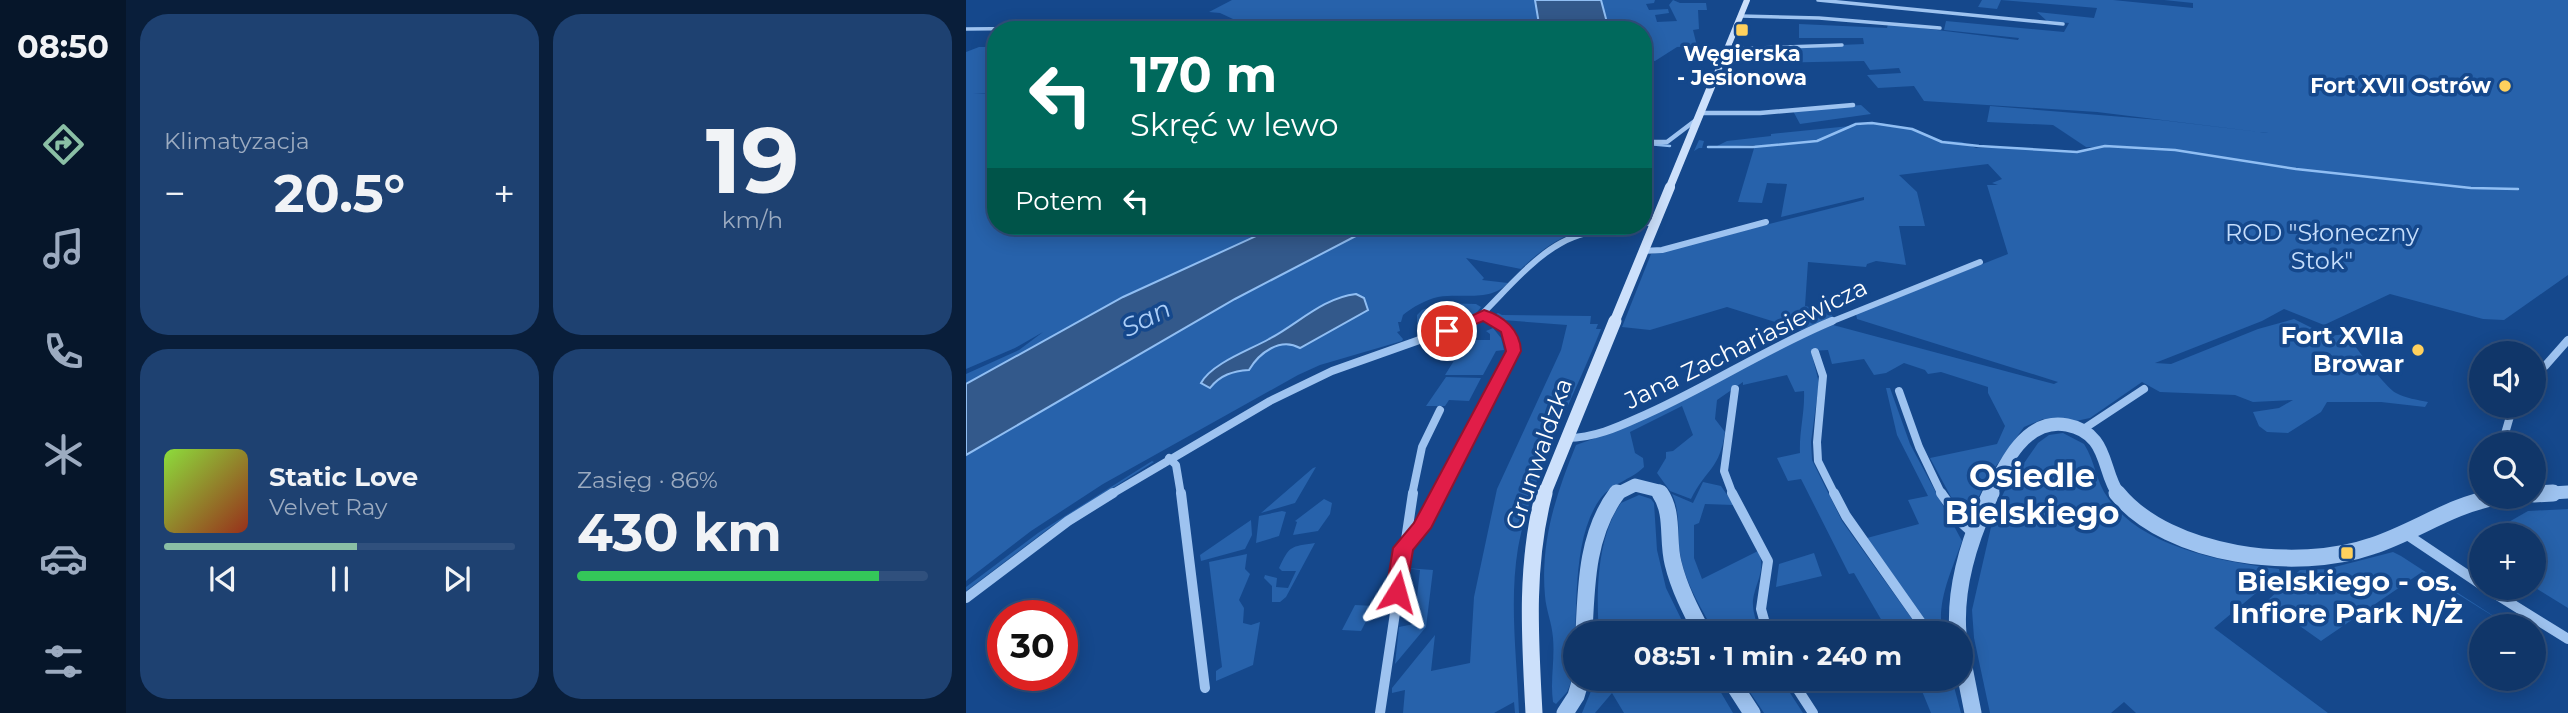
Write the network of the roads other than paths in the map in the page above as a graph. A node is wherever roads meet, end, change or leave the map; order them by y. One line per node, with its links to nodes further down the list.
1 (1747, 0): 3 (main road, Grunwaldzka)
2 (1818, 0): 4 (street)
3 (1741, 16): 5 (street); 9 (main road, Grunwaldzka)
4 (2063, 24)
5 (1940, 28)
6 (966, 29): 7 (street)
7 (987, 29)
8 (1842, 45): 9 (street)
9 (1728, 49): 11 (main road, Grunwaldzka)
10 (1853, 105): 11 (street)
11 (1701, 115): 12 (street); 13 (main road, Grunwaldzka)
12 (1652, 142)
13 (1652, 217)
14 (1766, 222): 17 (street)
15 (1576, 235): 19 (street)
16 (1646, 235): 17 (main road, Grunwaldzka)
17 (1642, 251): 28 (main road, Grunwaldzka)
18 (1980, 262): 28 (street, Jana Zachariasiewicza)
19 (1484, 315): 29 (street); 35 (street)
20 (2568, 340): 22 (street)
21 (1815, 352): 42 (street)
22 (2546, 365)
23 (1735, 389): 41 (street)
24 (2144, 389): 27 (street)
25 (1899, 391): 34 (street)
26 (1440, 410): 35 (street)
27 (2082, 430): 33 (street); 34 (street)
28 (1566, 438): 51 (main road, Grunwaldzka)
29 (1169, 458): 37 (street); 45 (street)
30 (2568, 492): 31 (street)
31 (2546, 493)
32 (2469, 503): 33 (street)
33 (2403, 532): 36 (street)
34 (1974, 534): 43 (street)
35 (1403, 548): 50 (street)
36 (2469, 576)
37 (966, 598)
38 (2505, 600): 44 (street)
39 (1585, 621): 40 (street)
40 (1697, 621)
41 (1764, 621)
42 (1920, 621)
43 (1958, 621)
44 (2568, 639)
45 (1205, 688)
46 (1577, 691): 52 (street)
47 (1738, 691): 53 (street)
48 (1799, 691): 54 (street)
49 (1969, 691): 55 (street)
50 (1380, 713)
51 (1534, 713)
52 (1565, 713)
53 (1752, 713)
54 (1813, 713)
55 (1973, 713)

